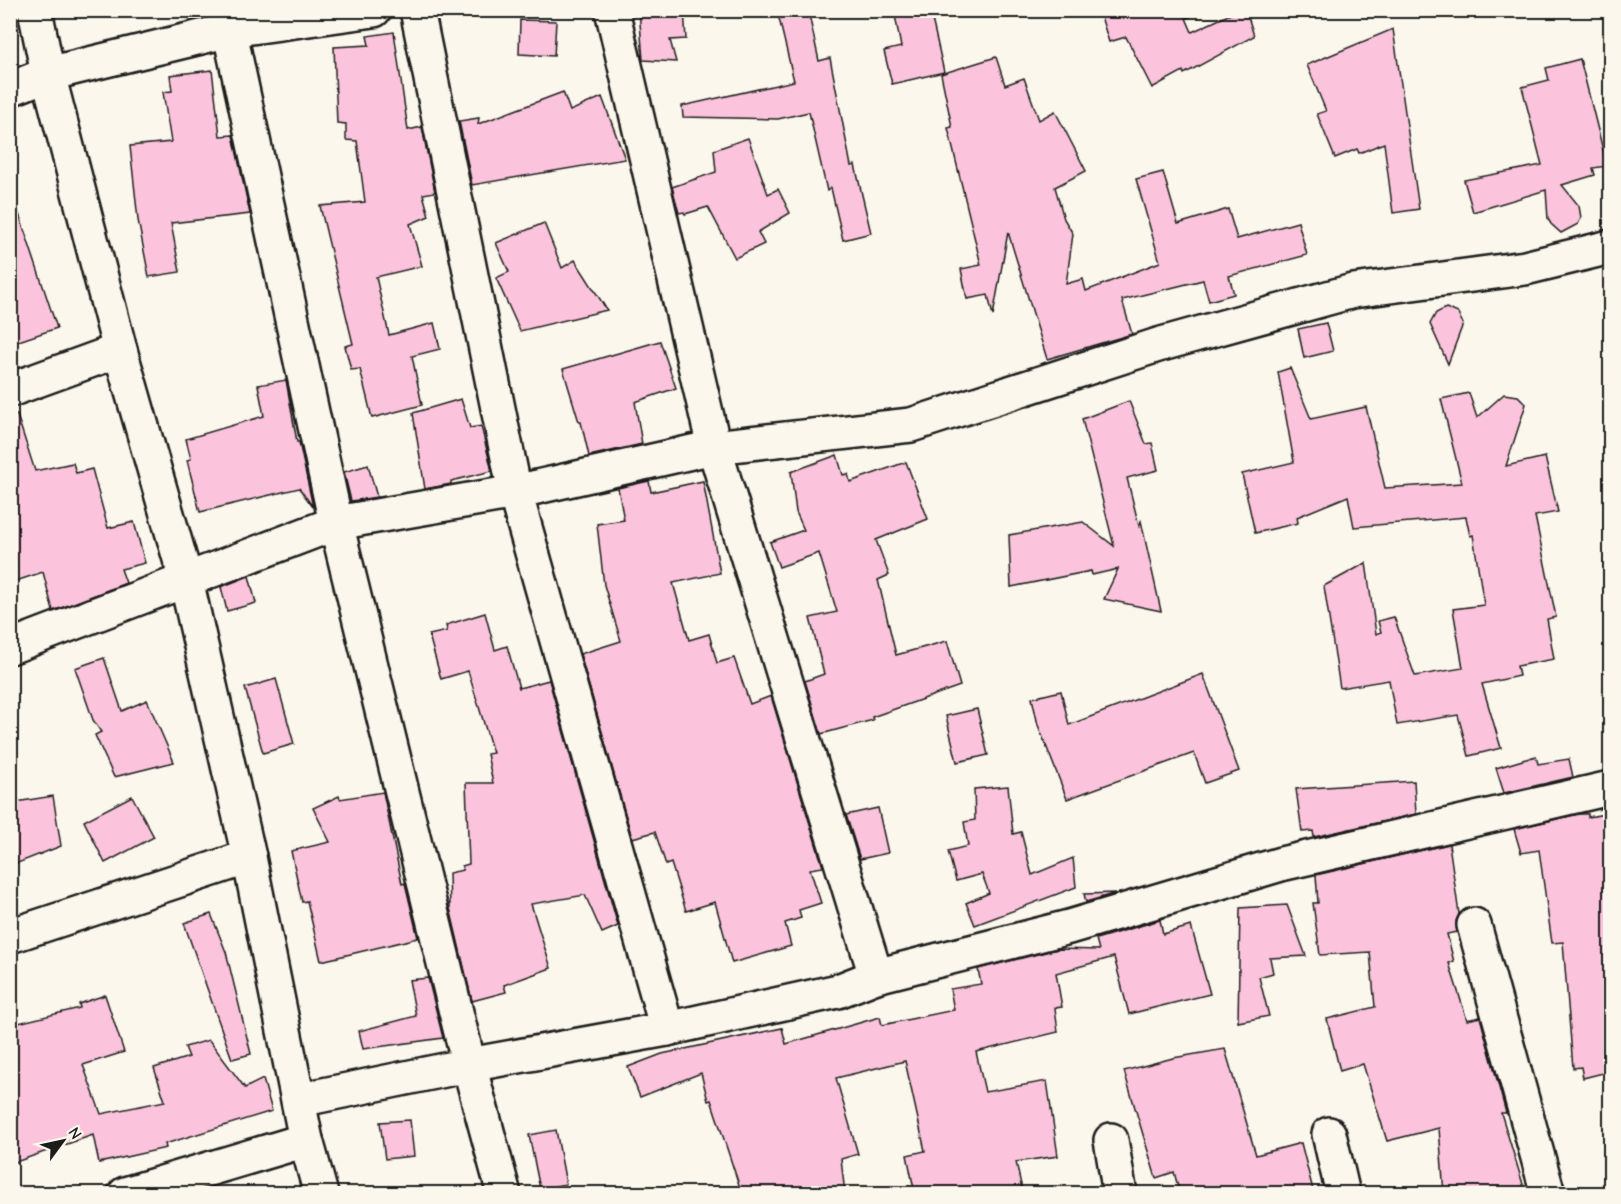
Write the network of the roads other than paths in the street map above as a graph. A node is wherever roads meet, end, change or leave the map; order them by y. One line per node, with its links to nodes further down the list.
1 (35, 10): 6 (street)
2 (374, 10): 5 (street)
3 (417, 10): 12 (street)
4 (612, 10): 11 (street)
5 (227, 20): 6 (street); 13 (street)
6 (48, 74): 7 (street); 9 (street)
7 (10, 88)
8 (1611, 247): 11 (street)
9 (120, 350): 10 (street); 14 (street)
10 (10, 390)
11 (714, 447): 12 (street); 20 (street)
12 (515, 492): 13 (street); 21 (street)
13 (336, 523): 14 (street); 22 (street)
14 (186, 580): 15 (street); 17 (street)
15 (10, 647)
16 (1611, 788): 20 (street)
17 (249, 857): 19 (street); 23 (street)
18 (1474, 925): 32 (street)
19 (10, 936)
20 (876, 976): 21 (street)
21 (666, 1029): 22 (street)
22 (469, 1065): 23 (street); 29 (street)
23 (299, 1100): 25 (street)
24 (1329, 1134): 31 (street)
25 (306, 1140): 27 (street); 28 (street)
26 (1111, 1140): 30 (street)
27 (125, 1194)
28 (321, 1194)
29 (504, 1194)
30 (1120, 1194)
31 (1343, 1194)
32 (1548, 1194)

